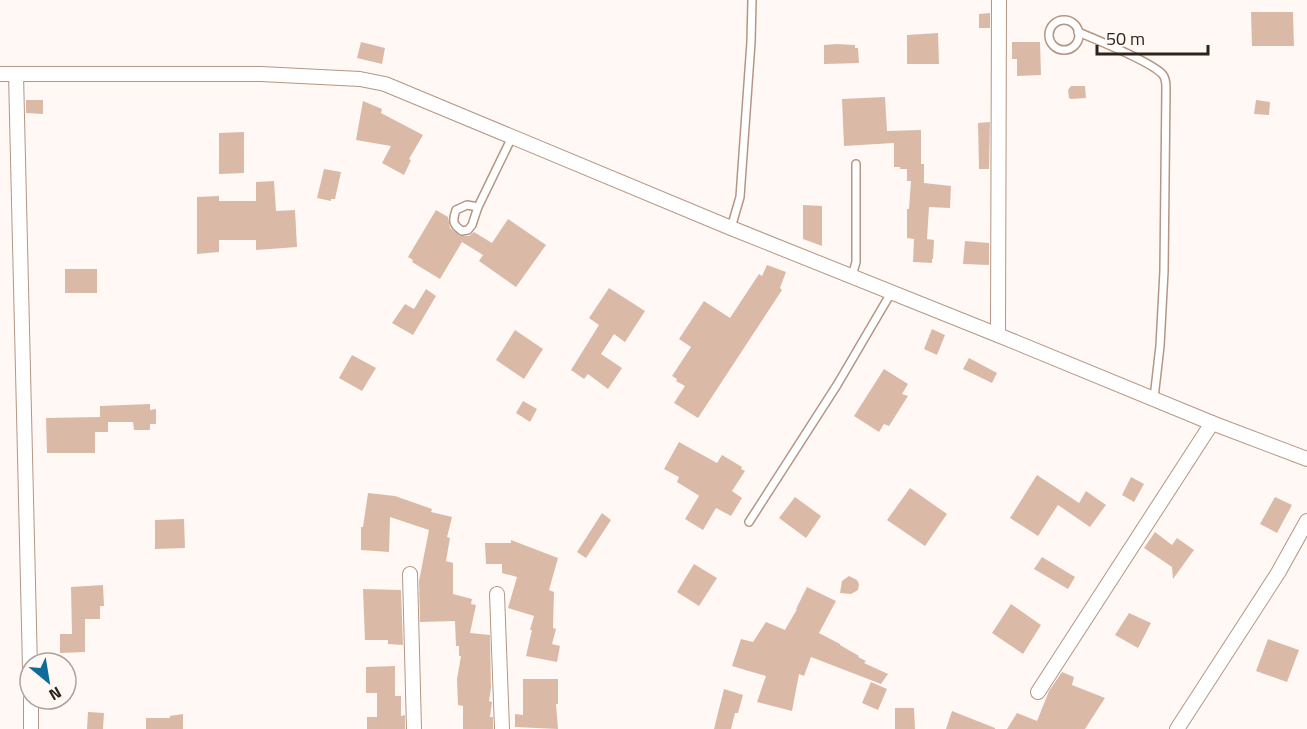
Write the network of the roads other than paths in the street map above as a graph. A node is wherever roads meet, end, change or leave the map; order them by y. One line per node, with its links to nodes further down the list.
1 (752, 0): 9 (lane)
2 (999, 0): 12 (street)
3 (1078, 32): 3 (lane); 13 (lane)
4 (0, 74): 5 (street)
5 (16, 74): 6 (street); 20 (street)
6 (513, 137): 8 (lane); 9 (street)
7 (856, 164): 10 (lane)
8 (478, 207)
9 (731, 228): 10 (street)
10 (852, 276): 11 (street)
11 (891, 293): 12 (street); 17 (lane)
12 (998, 334): 13 (street)
13 (1154, 398): 14 (street)
14 (1212, 423): 15 (street); 21 (street)
15 (1307, 459)
16 (1307, 521): 26 (street)
17 (749, 522)
18 (410, 574): 24 (street)
19 (497, 594): 25 (street)
20 (30, 651)
21 (1038, 692)
22 (31, 711): 23 (street)
23 (32, 729)
24 (414, 729)
25 (502, 729)
26 (1177, 729)

